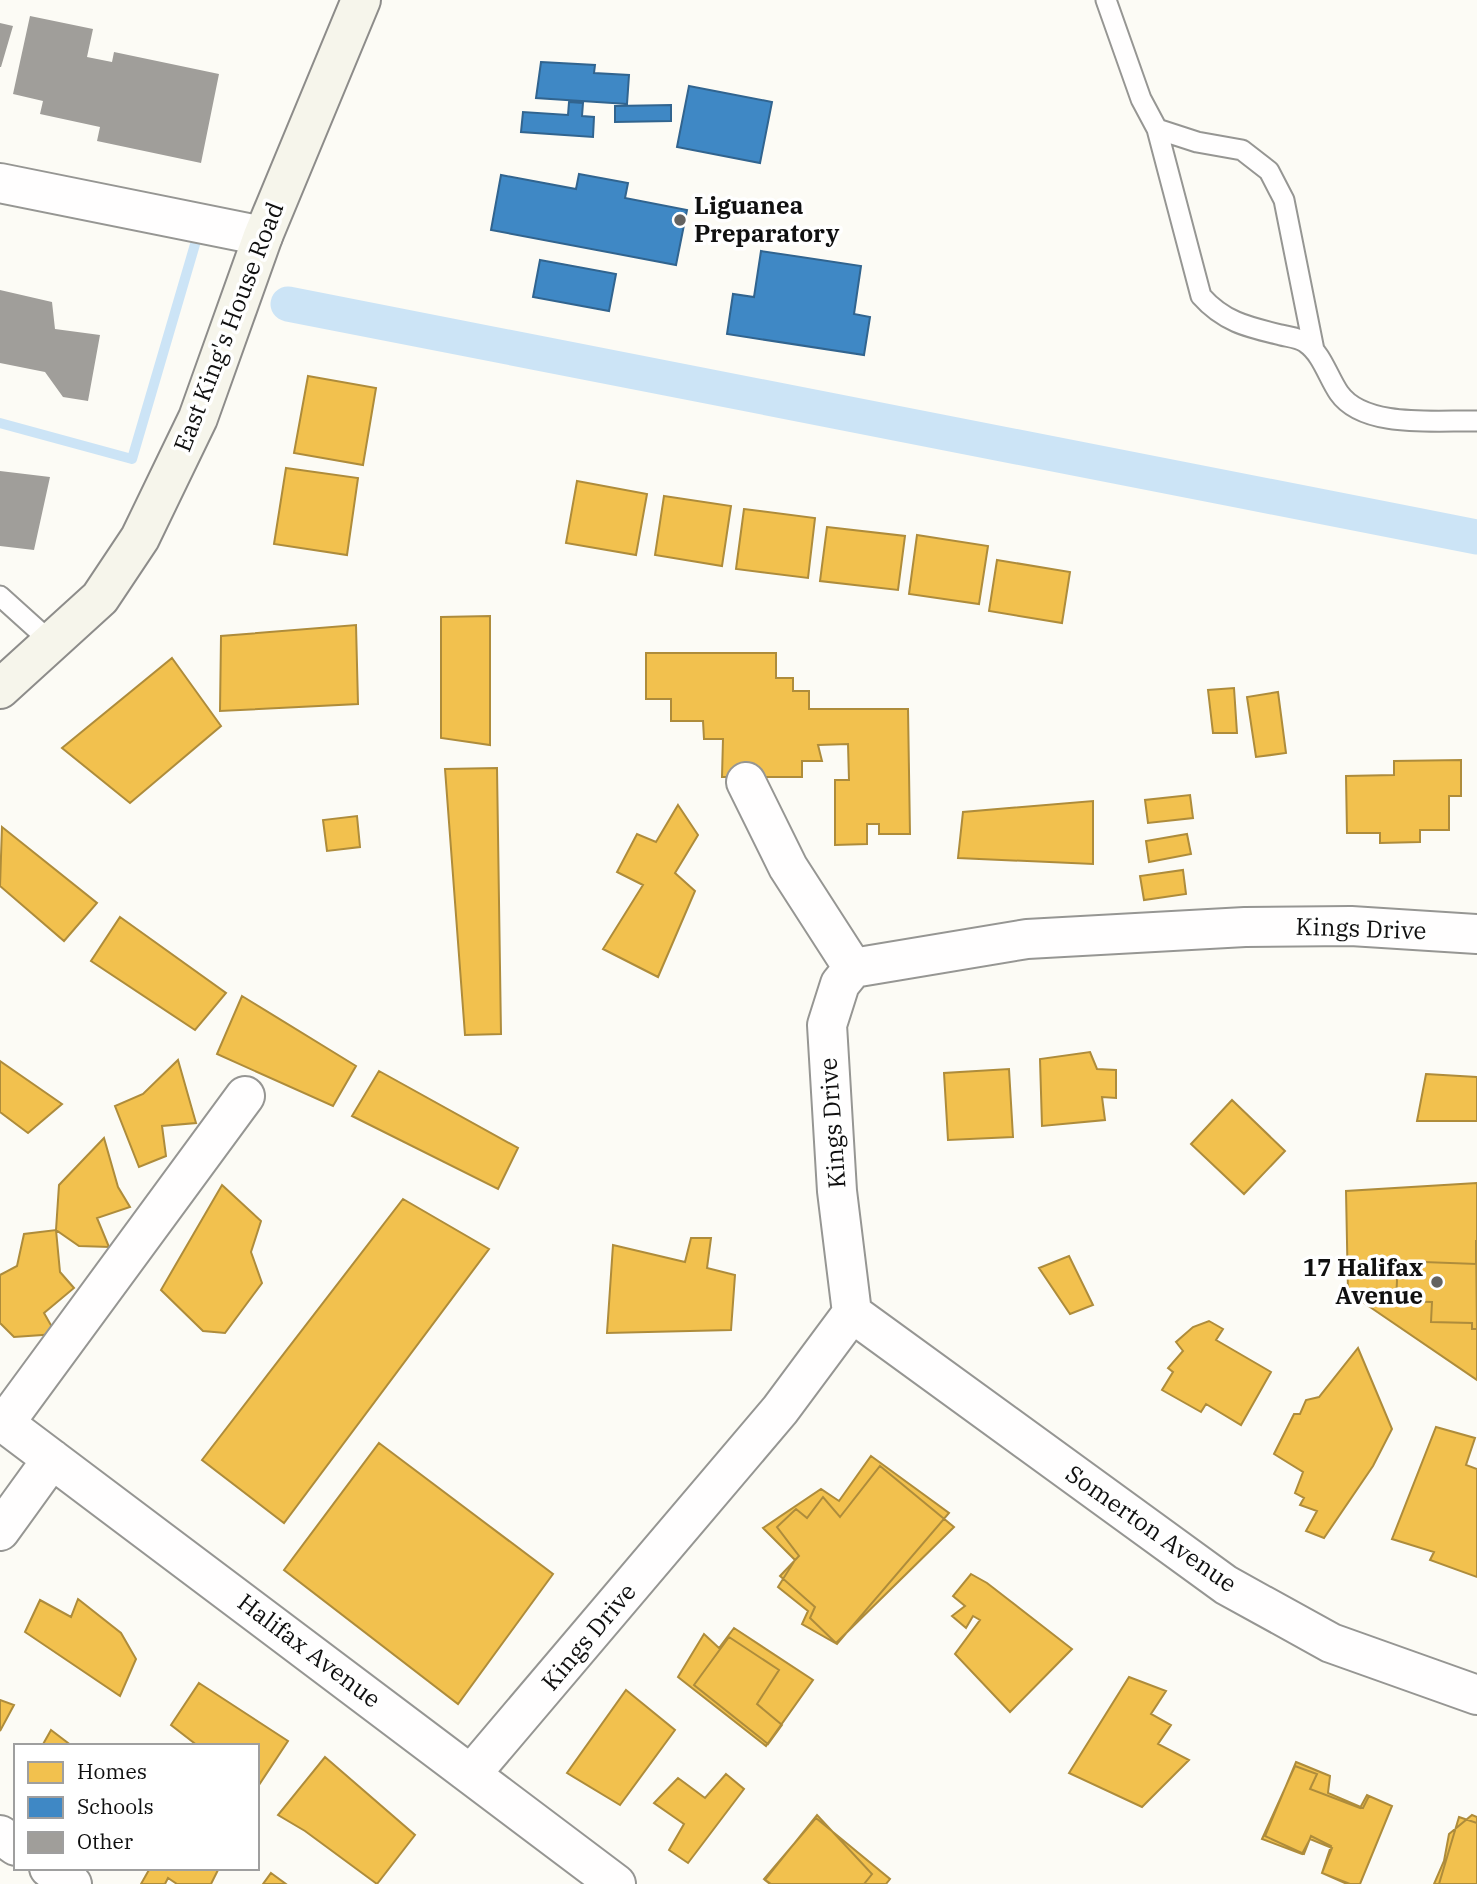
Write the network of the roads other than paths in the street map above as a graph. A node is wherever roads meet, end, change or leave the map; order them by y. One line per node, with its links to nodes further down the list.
1 (361, 0): 5 (main road, East King's House Road)
2 (1106, 0): 3 (lane)
3 (1157, 128): 6 (lane); 6 (lane)
4 (0, 183): 5 (street)
5 (263, 236): 9 (main road, East King's House Road)
6 (1314, 350): 7 (lane)
7 (1477, 421)
8 (0, 596): 9 (lane)
9 (51, 642): 10 (main road, East King's House Road)
10 (0, 688)
11 (746, 782): 13 (street)
12 (1477, 934): 13 (street, Kings Drive)
13 (853, 968): 15 (street, Kings Drive)
14 (245, 1096): 16 (street)
15 (852, 1313): 19 (street, Somerton Avenue); 20 (street, Kings Drive)
16 (2, 1422): 17 (street, Halifax Avenue)
17 (52, 1459): 18 (street); 20 (street, Halifax Avenue)
18 (0, 1531)
19 (1477, 1695)
20 (472, 1773): 23 (street, Halifax Avenue)
21 (52, 1870): 22 (street)
22 (72, 1884)
23 (617, 1884)

